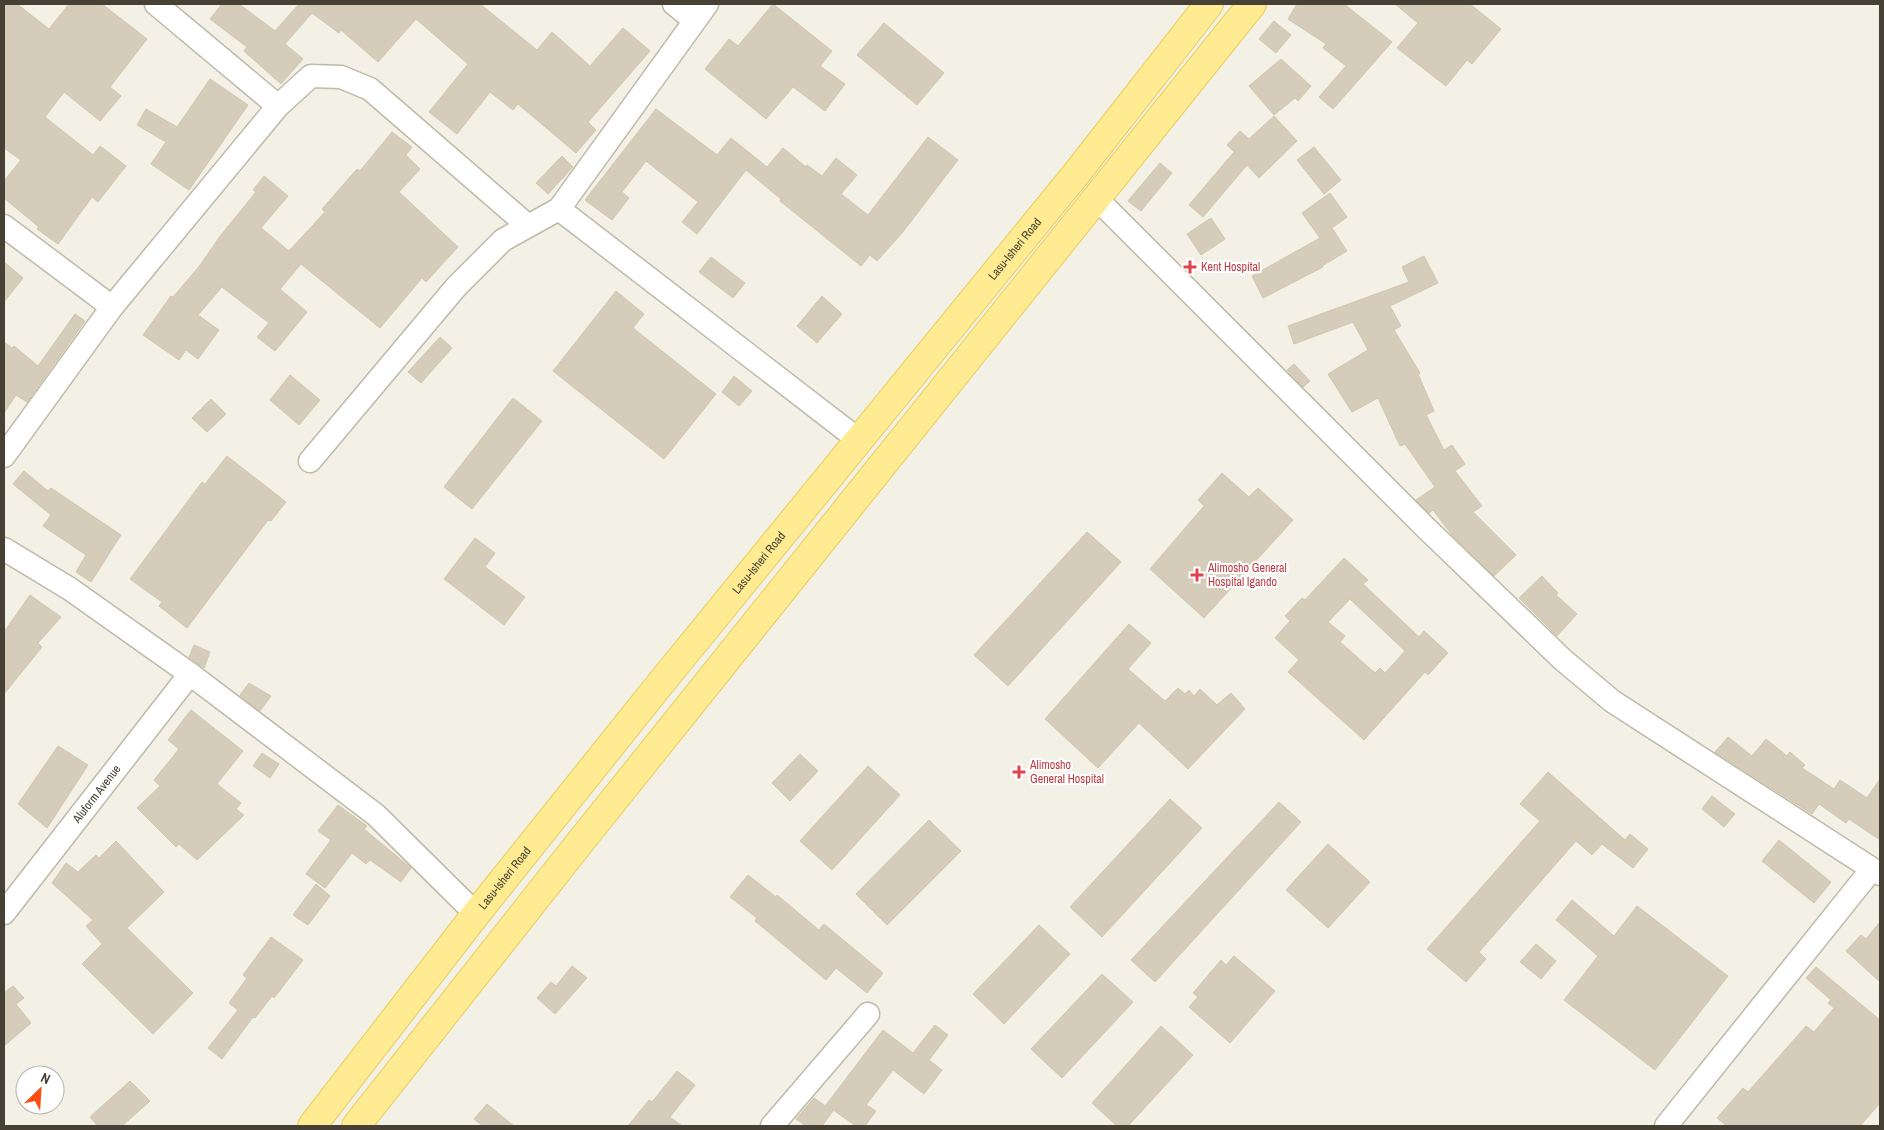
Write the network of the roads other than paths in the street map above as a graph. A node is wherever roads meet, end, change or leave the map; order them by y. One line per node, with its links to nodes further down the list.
1 (156, 4): 6 (street)
2 (674, 4): 5 (street)
3 (1209, 4): 12 (main road, Lasu-Isheri Road)
4 (1252, 4): 7 (main road)
5 (701, 12): 8 (street)
6 (278, 106): 9 (street); 11 (street)
7 (1096, 198): 17 (street); 22 (main road)
8 (559, 209): 9 (street); 12 (street)
9 (527, 225): 14 (street)
10 (4, 226): 11 (street)
11 (112, 307): 13 (street)
12 (860, 441): 19 (main road, Lasu-Isheri Road)
13 (4, 456)
14 (310, 461)
15 (4, 549): 16 (street)
16 (190, 674): 18 (street, Aluform Avenue); 19 (street)
17 (1876, 871): 24 (street)
18 (4, 913)
19 (476, 914): 21 (main road, Lasu-Isheri Road)
20 (868, 1014): 23 (street)
21 (312, 1126)
22 (356, 1126)
23 (772, 1126)
24 (1666, 1126)

